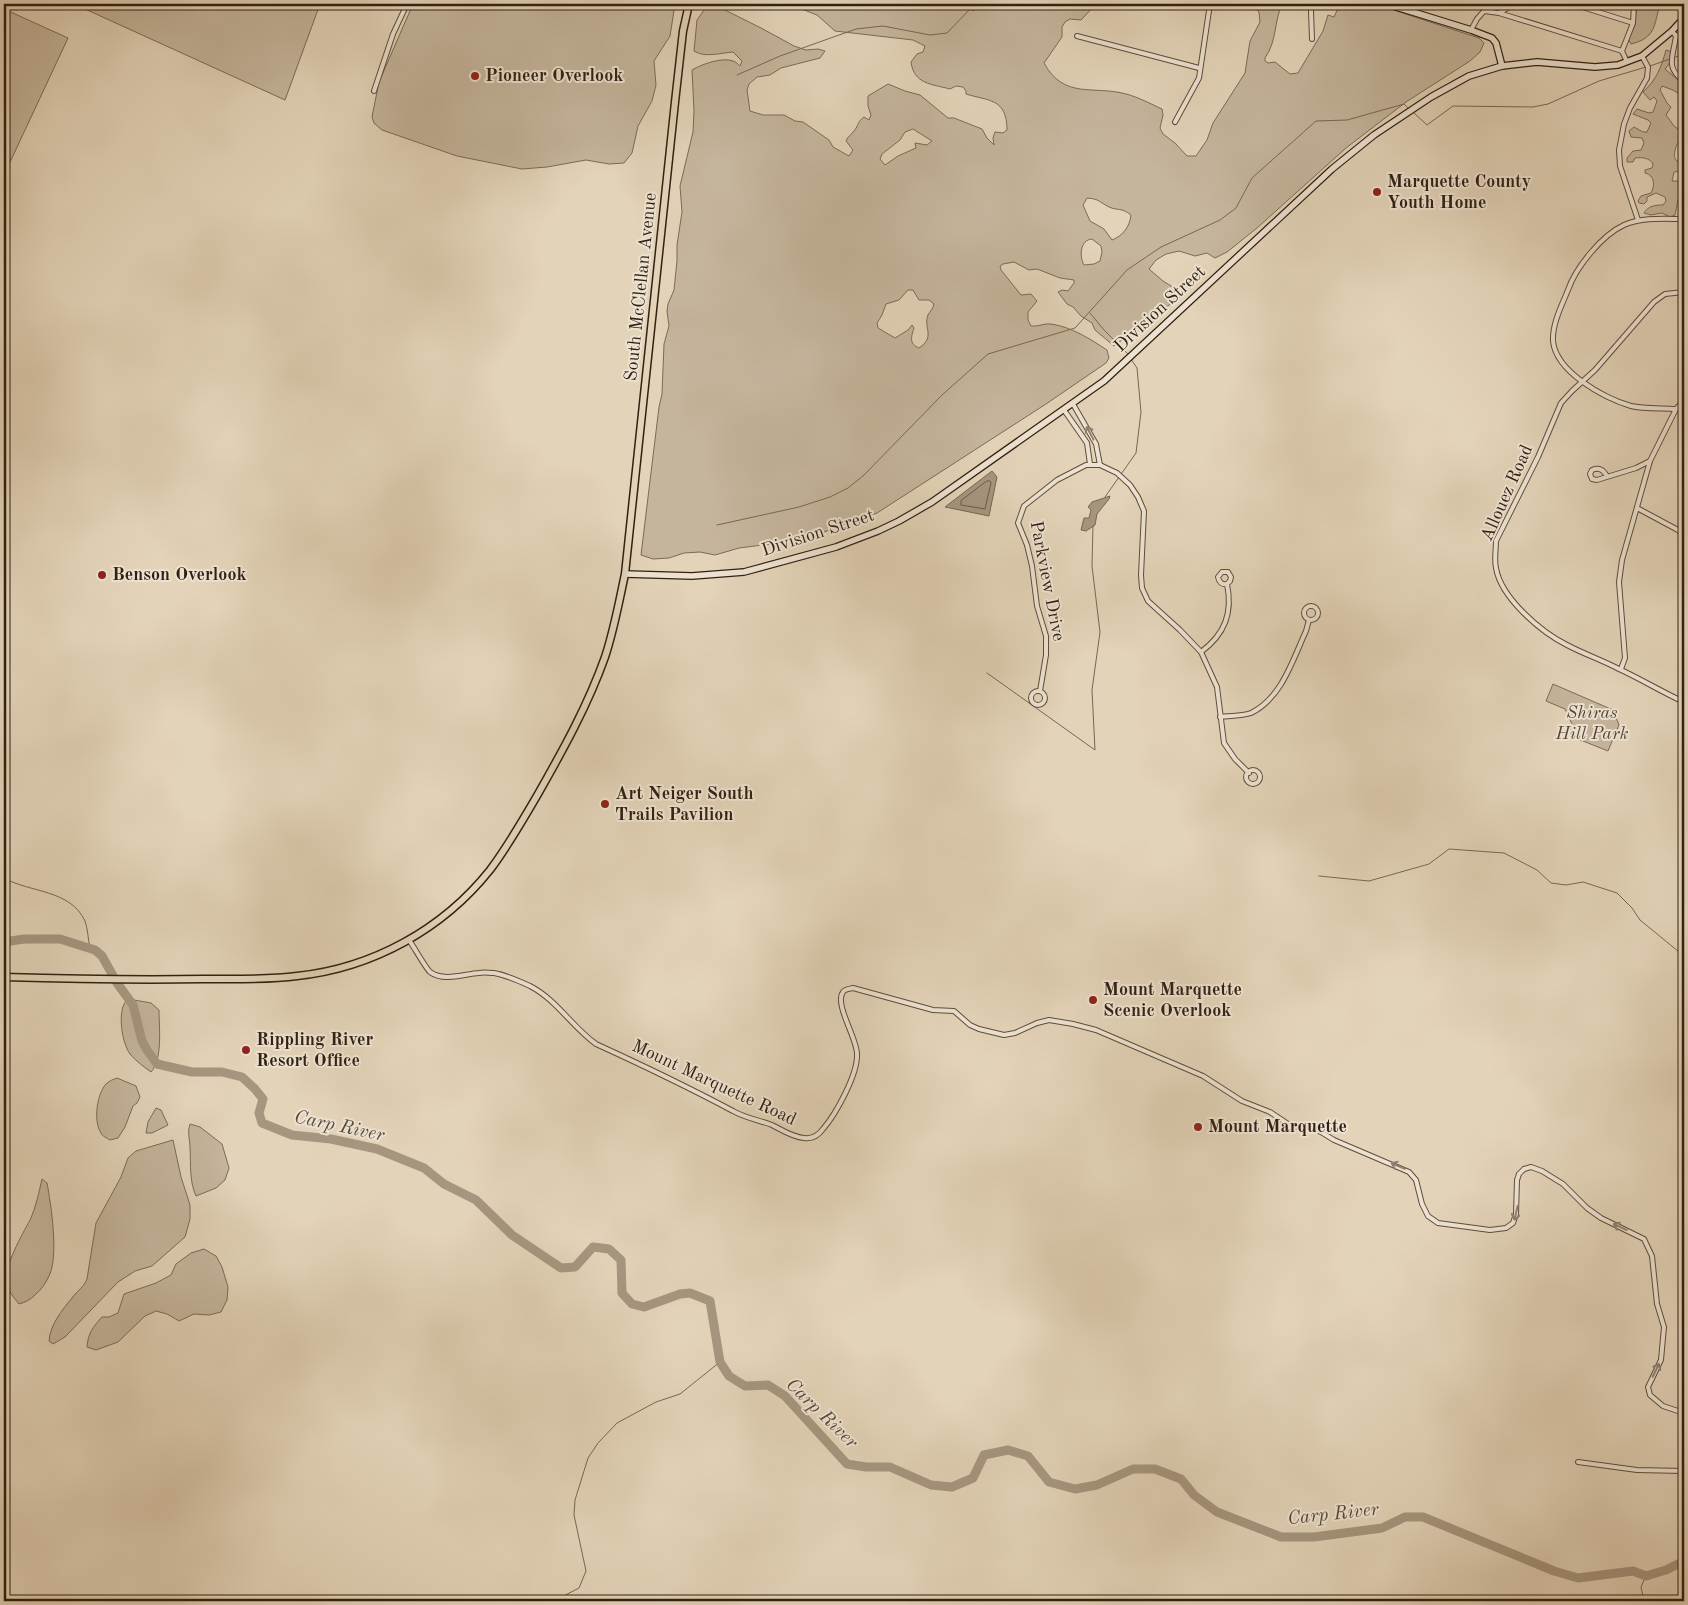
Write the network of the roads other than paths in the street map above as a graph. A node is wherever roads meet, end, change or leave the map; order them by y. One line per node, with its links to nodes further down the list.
1 (407, 4): 23 (street)
2 (689, 4): 39 (main road, South McClellan Avenue)
3 (1210, 4): 21 (street)
4 (1313, 4): 16 (street)
5 (1386, 4): 12 (street)
6 (1514, 4): 9 (street)
7 (1573, 4): 11 (street)
8 (1634, 4): 11 (street)
9 (1499, 13): 12 (street); 17 (street)
10 (1684, 18): 14 (street, Division Street)
11 (1633, 23): 17 (street)
12 (1471, 30): 20 (street)
13 (1684, 33): 14 (street)
14 (1674, 34): 18 (street, Division Street); 22 (street)
15 (1077, 36): 21 (street)
16 (1312, 39)
17 (1622, 51): 19 (street)
18 (1642, 56): 19 (street, Division Street); 26 (street)
19 (1627, 62): 20 (street, Division Street)
20 (1502, 66): 30 (street, Division Street)
21 (1199, 68): 24 (street)
22 (1684, 81)
23 (374, 91)
24 (1175, 122)
25 (1684, 219): 26 (street)
26 (1638, 220): 28 (street)
27 (1684, 292): 28 (street, Allouez Road)
28 (1582, 382): 31 (street); 43 (street, Allouez Road)
29 (1684, 400): 31 (street)
30 (1073, 404): 32 (street, Division Street); 35 (street, one-way to 30)
31 (1676, 408): 33 (street)
32 (1064, 410): 34 (street); 39 (street, Division Street)
33 (1650, 461): 36 (street); 37 (street)
34 (1090, 464): 35 (street, Parkview Drive); 44 (street, Parkview Drive)
35 (1100, 464): 42 (street)
36 (1607, 476)
37 (1637, 508): 38 (street); 43 (street)
38 (1684, 536)
39 (625, 574): 48 (main road, South McClellan Avenue)
40 (1227, 584): 42 (street)
41 (1309, 620): 46 (street)
42 (1201, 652): 46 (street)
43 (1621, 669): 45 (street, Allouez Road)
44 (1040, 691)
45 (1684, 702)
46 (1220, 717): 47 (street)
47 (1248, 773)
48 (409, 940): 49 (main road, South McClellan Avenue); 50 (street, Mount Marquette Road, one-way to 48)
49 (4, 977)
50 (1684, 1412)
51 (1578, 1462): 52 (street)
52 (1684, 1471)

